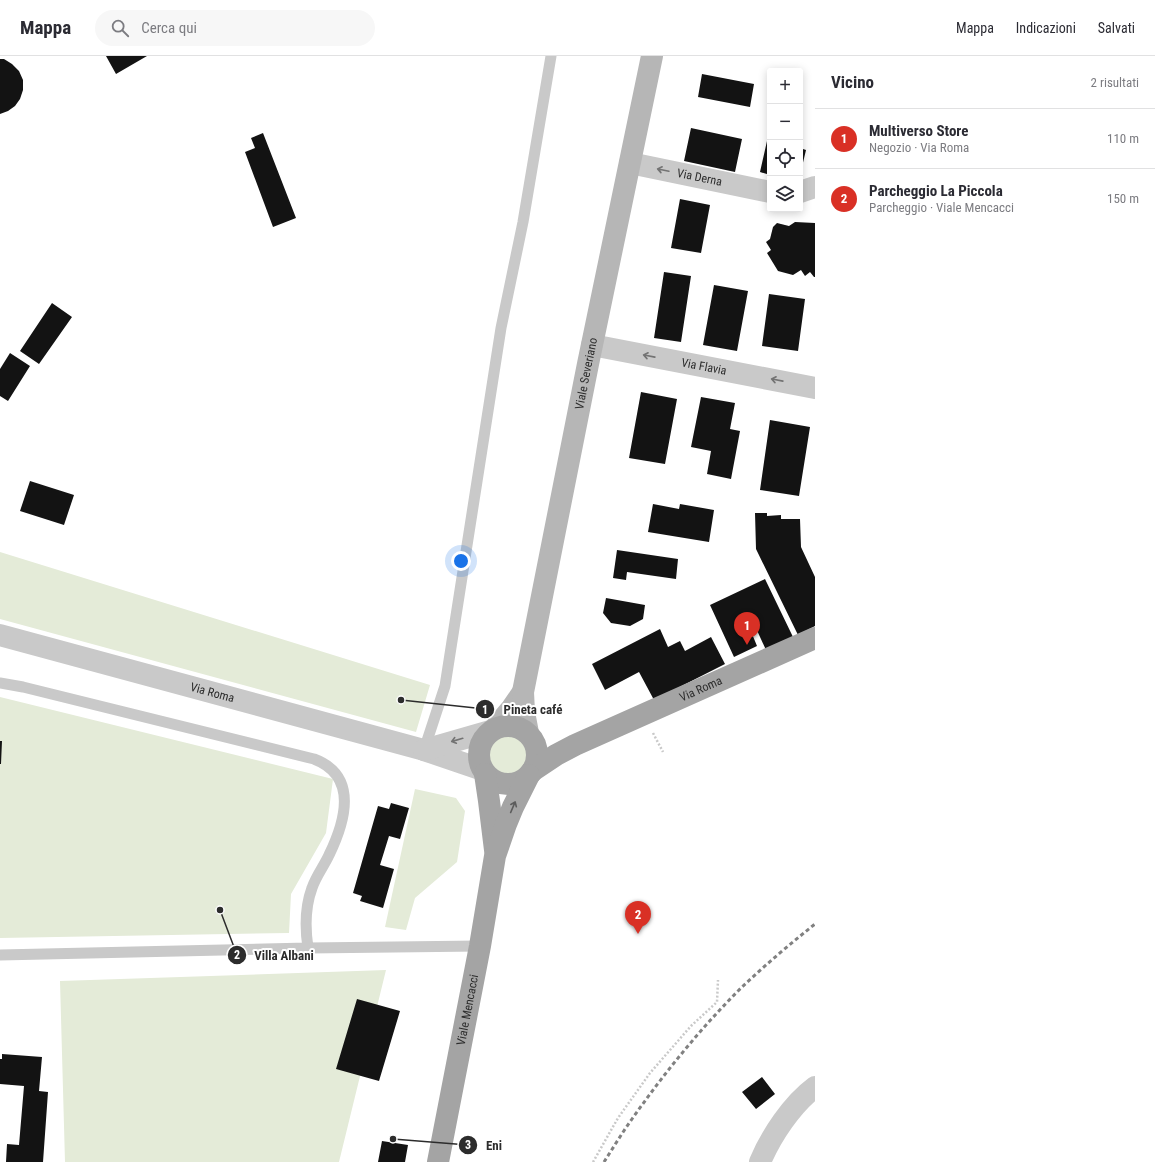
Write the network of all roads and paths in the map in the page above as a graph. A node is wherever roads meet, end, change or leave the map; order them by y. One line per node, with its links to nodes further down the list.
1 (552, 56): 16 (lane)
2 (652, 56): 3 (main road, Viale Severiano)
3 (630, 163): 5 (street, Via Derna, one-way to 3); 7 (main road, Viale Severiano)
4 (815, 187): 6 (street)
5 (767, 191)
6 (803, 191)
7 (592, 344): 8 (street, Via Flavia, one-way to 7); 12 (main road, Viale Severiano)
8 (815, 388)
9 (0, 635): 16 (street, Via Roma)
10 (815, 638): 15 (main road, Via Roma)
11 (0, 683): 21 (lane)
12 (523, 692): 13 (main road, Viale Severiano); 14 (main road, Viale Severiano)
13 (493, 730): 14 (main road); 16 (street, one-way to 16); 17 (main road)
14 (530, 735): 15 (main road, Via Roma); 18 (main road)
15 (586, 739): 18 (main road, Via Roma)
16 (424, 750): 17 (street, Via Roma)
17 (484, 772): 18 (main road); 19 (main road, Viale Mencacci)
18 (531, 773): 19 (main road, Viale Mencacci, one-way to 18)
19 (495, 856): 20 (main road, Viale Mencacci)
20 (480, 946): 21 (lane); 25 (main road, Viale Mencacci)
21 (308, 948): 22 (lane)
22 (0, 955)
23 (718, 980): 26 (path)
24 (815, 1087): 27 (street)
25 (438, 1162)
26 (593, 1162)
27 (760, 1162)

